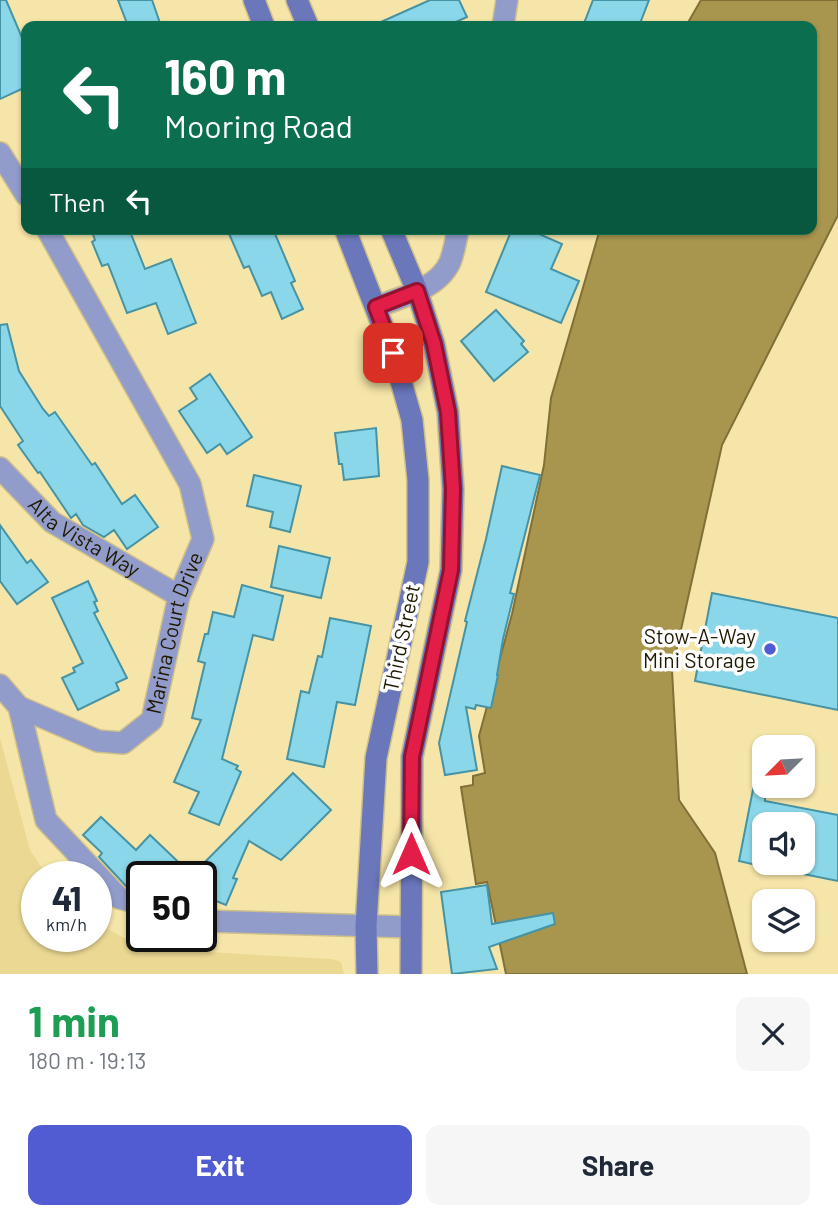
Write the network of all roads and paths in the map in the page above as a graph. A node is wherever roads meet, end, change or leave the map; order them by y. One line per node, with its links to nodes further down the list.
1 (254, 0): 4 (main road)
2 (297, 0): 5 (main road)
3 (507, 0): 6 (street)
4 (262, 21)
5 (306, 21)
6 (504, 21)
7 (0, 153): 8 (street)
8 (21, 187)
9 (50, 235): 16 (street, Marina Court Drive)
10 (347, 235): 14 (main road, Third Street)
11 (394, 235): 13 (main road, Third Street)
12 (457, 235): 13 (street)
13 (417, 291): 14 (street); 22 (main road, Third Street)
14 (376, 307): 21 (main road, Third Street)
15 (0, 468): 16 (street, Alta Vista Way)
16 (179, 596): 18 (street, Marina Court Drive)
17 (0, 685): 18 (street)
18 (19, 707): 19 (street)
19 (126, 900)
20 (217, 921): 21 (street)
21 (366, 926): 22 (street); 23 (main road, Third Street)
22 (411, 927): 24 (main road, Third Street)
23 (367, 974)
24 (411, 974)

